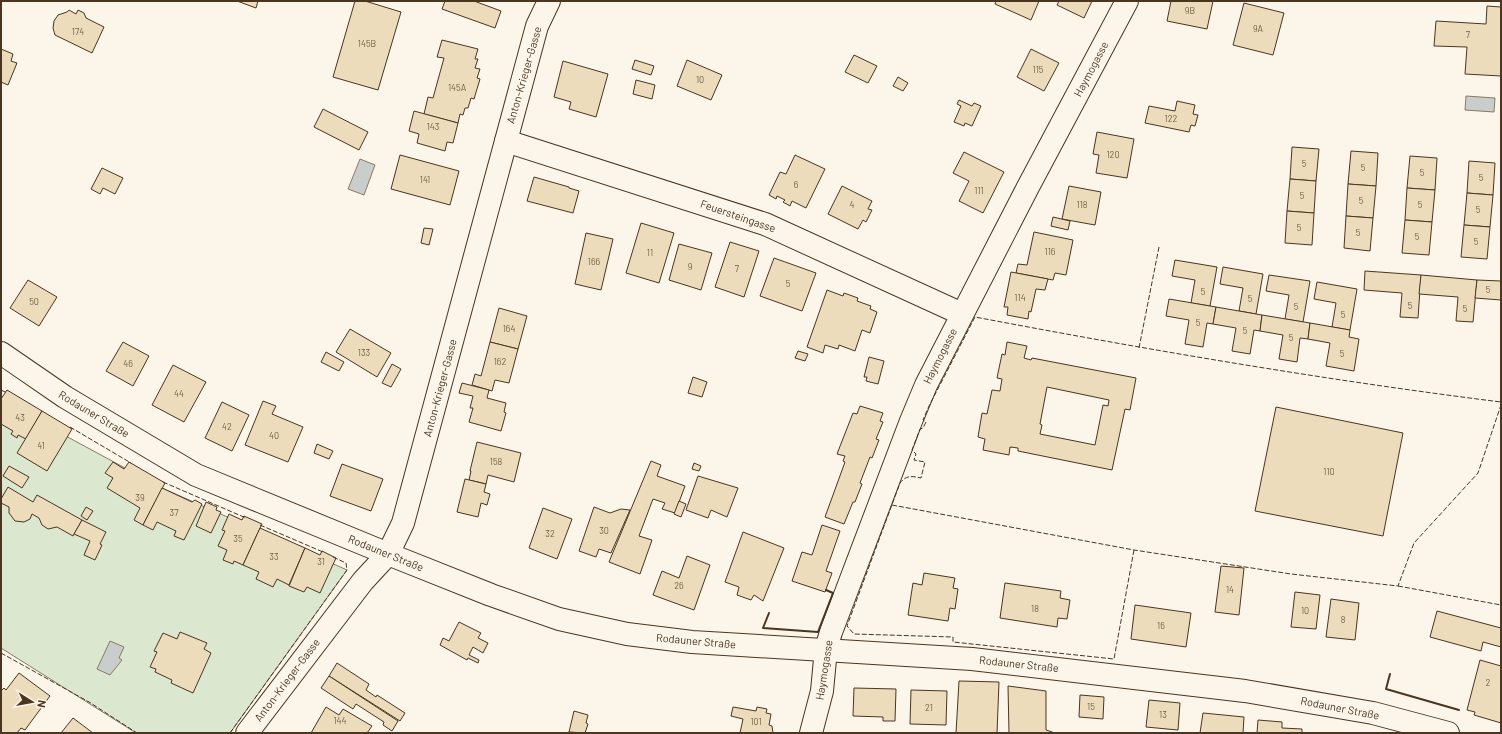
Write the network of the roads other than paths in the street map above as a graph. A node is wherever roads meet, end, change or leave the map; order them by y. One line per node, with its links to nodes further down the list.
1 (549, 1): 3 (street, Anton-Krieger-Gasse)
2 (1127, 1): 4 (street, Haymogasse)
3 (506, 141): 4 (street, Feuersteingasse); 6 (street, Anton-Krieger-Gasse)
4 (962, 314): 7 (street, Haymogasse)
5 (1, 353): 6 (street, Rodauner Straße)
6 (388, 554): 7 (street, Rodauner Straße); 8 (street, Anton-Krieger-Gasse)
7 (826, 649): 9 (street, Haymogasse); 10 (street, Rodauner Straße)
8 (247, 733)
9 (811, 733)
10 (1448, 733)

